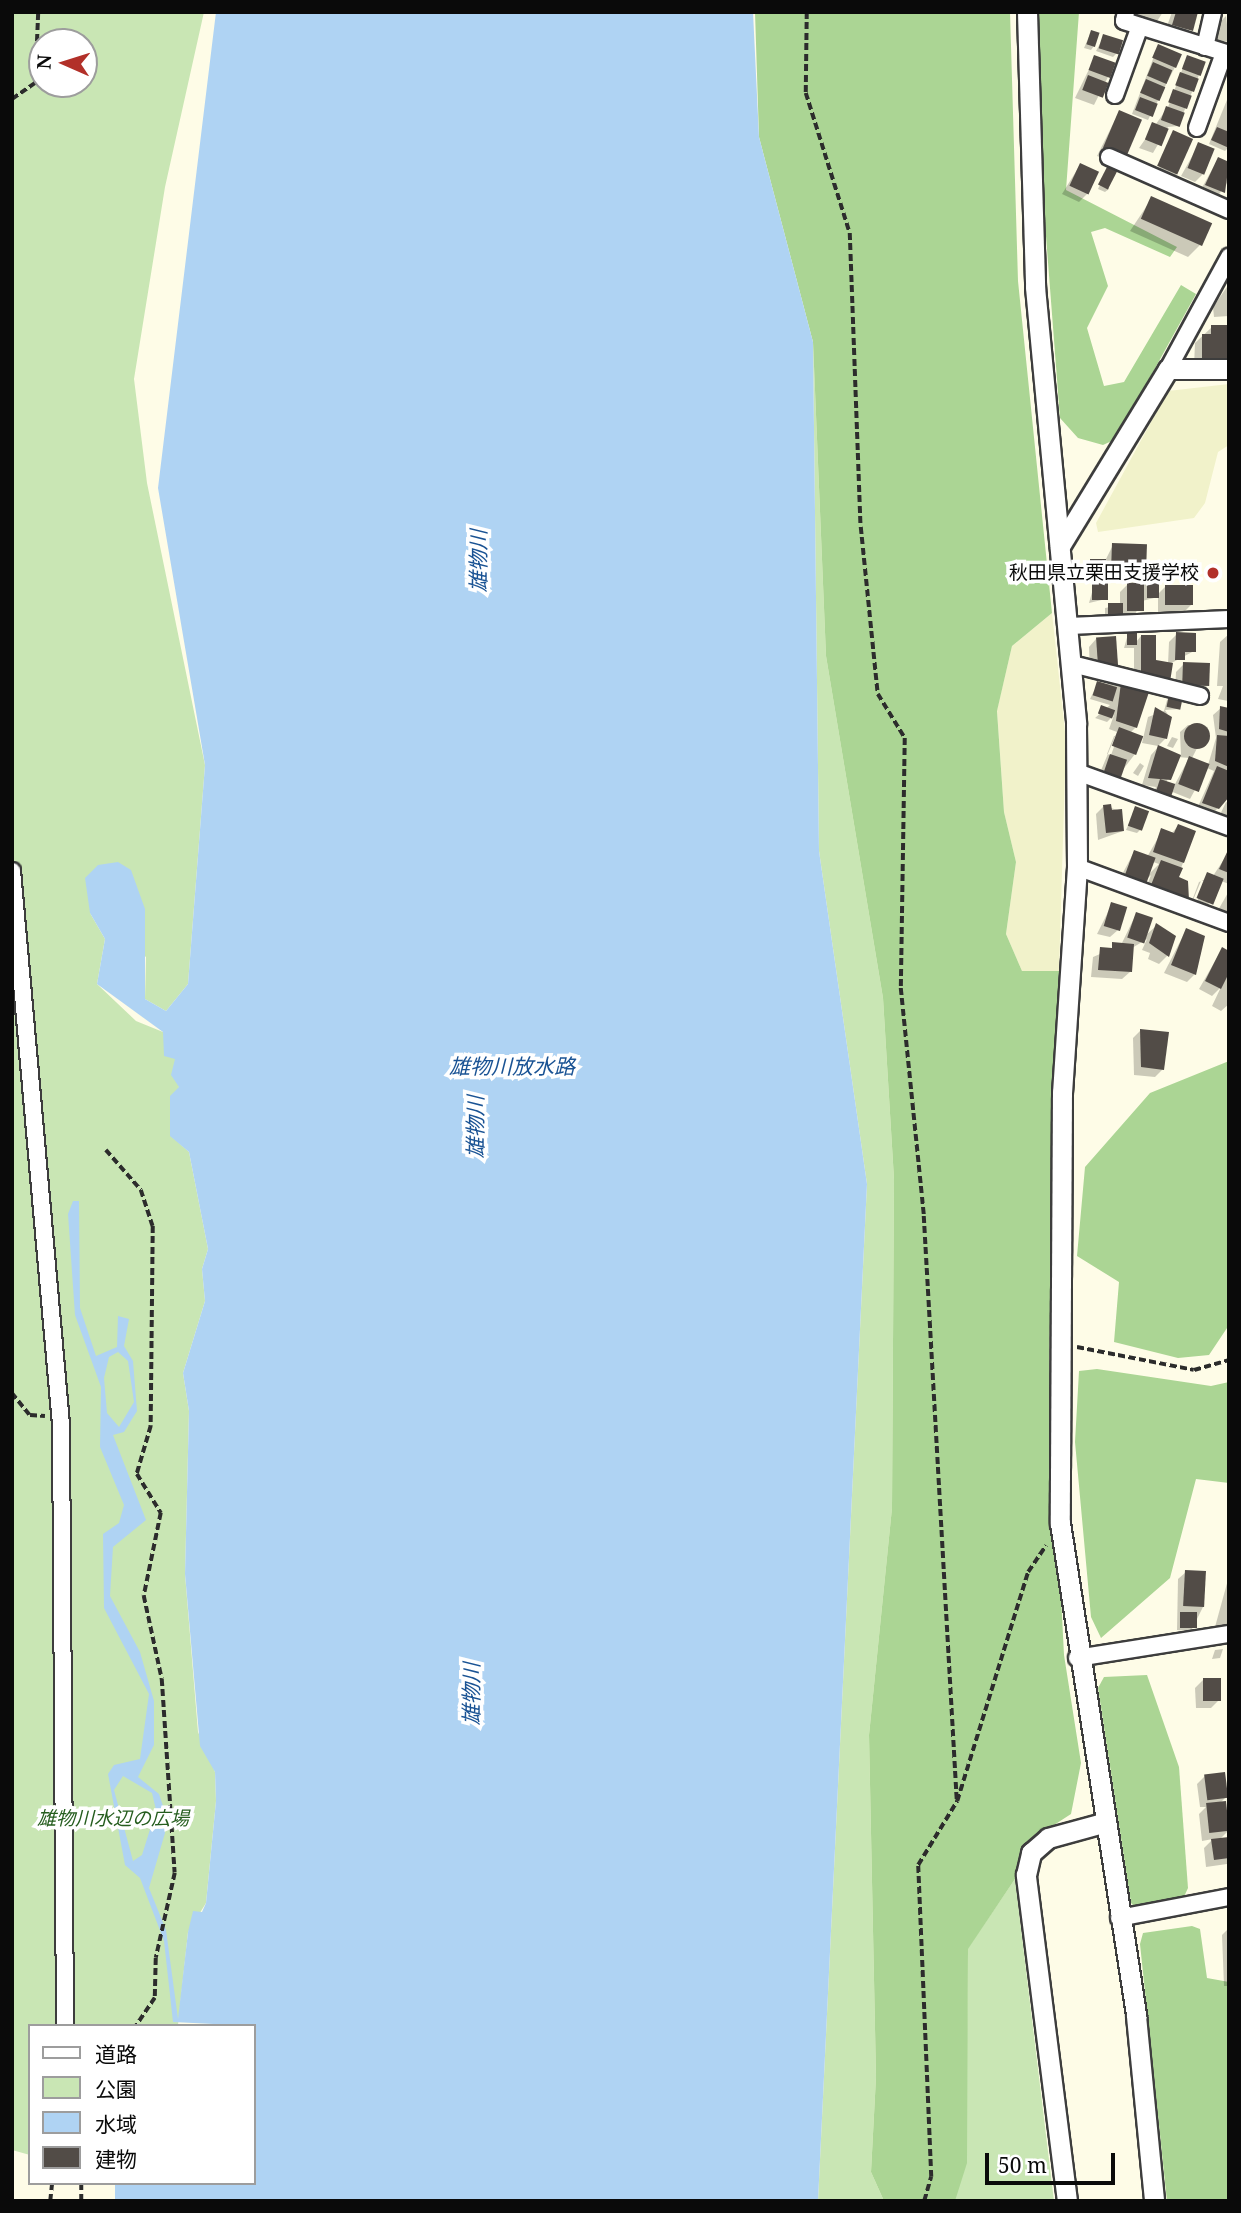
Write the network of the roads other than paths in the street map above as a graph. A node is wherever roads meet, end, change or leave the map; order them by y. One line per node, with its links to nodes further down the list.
1 (1027, 12): 14 (street)
2 (1126, 12): 4 (street)
3 (1213, 12): 5 (street)
4 (1140, 26): 5 (street); 7 (street)
5 (1205, 47): 6 (street)
6 (1226, 53): 8 (street)
7 (1115, 95)
8 (1197, 128)
9 (1109, 158): 10 (street)
10 (1229, 210)
11 (1229, 257): 12 (street)
12 (1168, 369): 13 (street); 14 (street)
13 (1229, 369)
14 (1060, 546): 16 (street)
15 (1229, 619): 16 (street)
16 (1069, 626): 17 (street)
17 (1072, 664): 18 (street); 19 (street)
18 (1200, 696)
19 (1077, 772): 20 (street); 21 (street)
20 (1229, 827)
21 (1077, 867): 23 (street); 25 (street)
22 (12, 872): 29 (street)
23 (1229, 923)
24 (1229, 1634): 25 (street)
25 (1077, 1658): 26 (street)
26 (1106, 1822): 28 (street); 30 (street)
27 (1229, 1897): 28 (street)
28 (1119, 1918): 31 (street)
29 (65, 2024)
30 (1068, 2198)
31 (1153, 2201)

